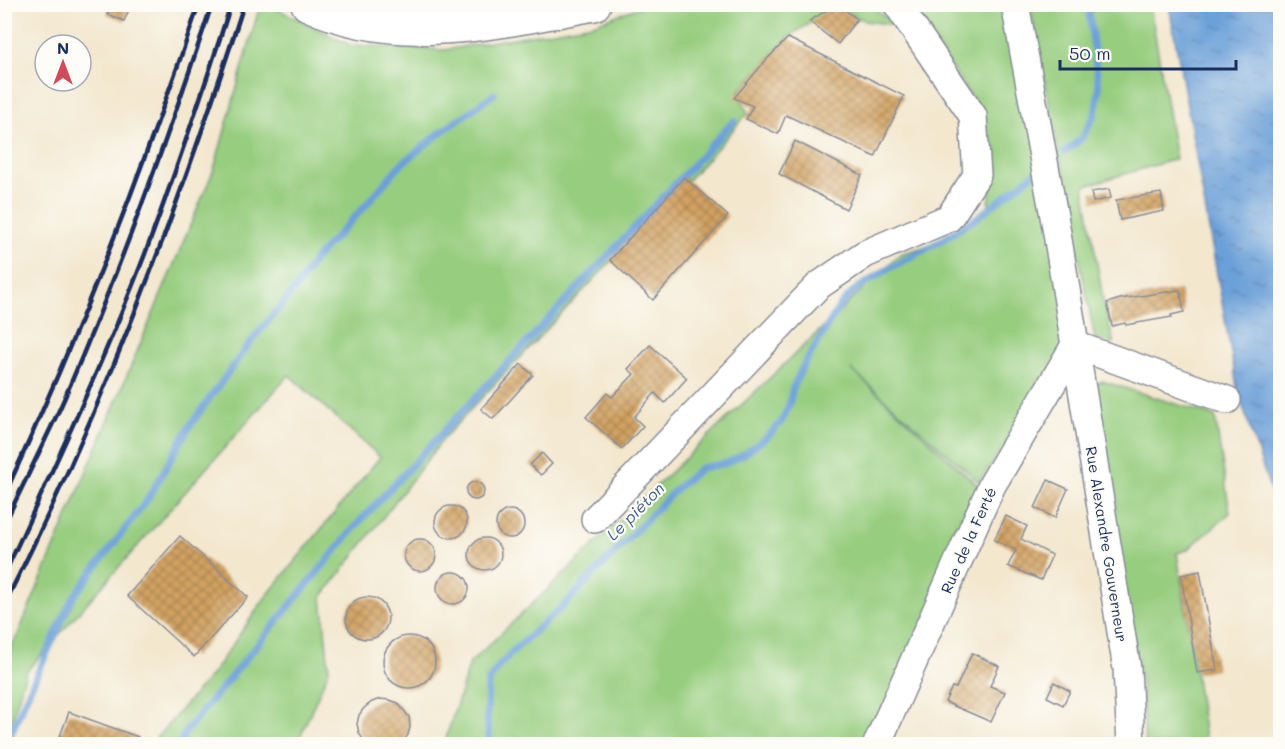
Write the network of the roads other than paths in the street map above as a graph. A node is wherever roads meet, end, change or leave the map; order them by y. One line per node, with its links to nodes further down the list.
1 (308, 4): 2 (main road)
2 (594, 4)
3 (897, 4): 7 (street)
4 (1015, 4): 5 (street)
5 (1075, 345): 6 (street); 8 (street, Rue de la Ferté); 9 (street, Rue Alexandre Gouverneur)
6 (1227, 400)
7 (596, 519)
8 (877, 744)
9 (1131, 744)

